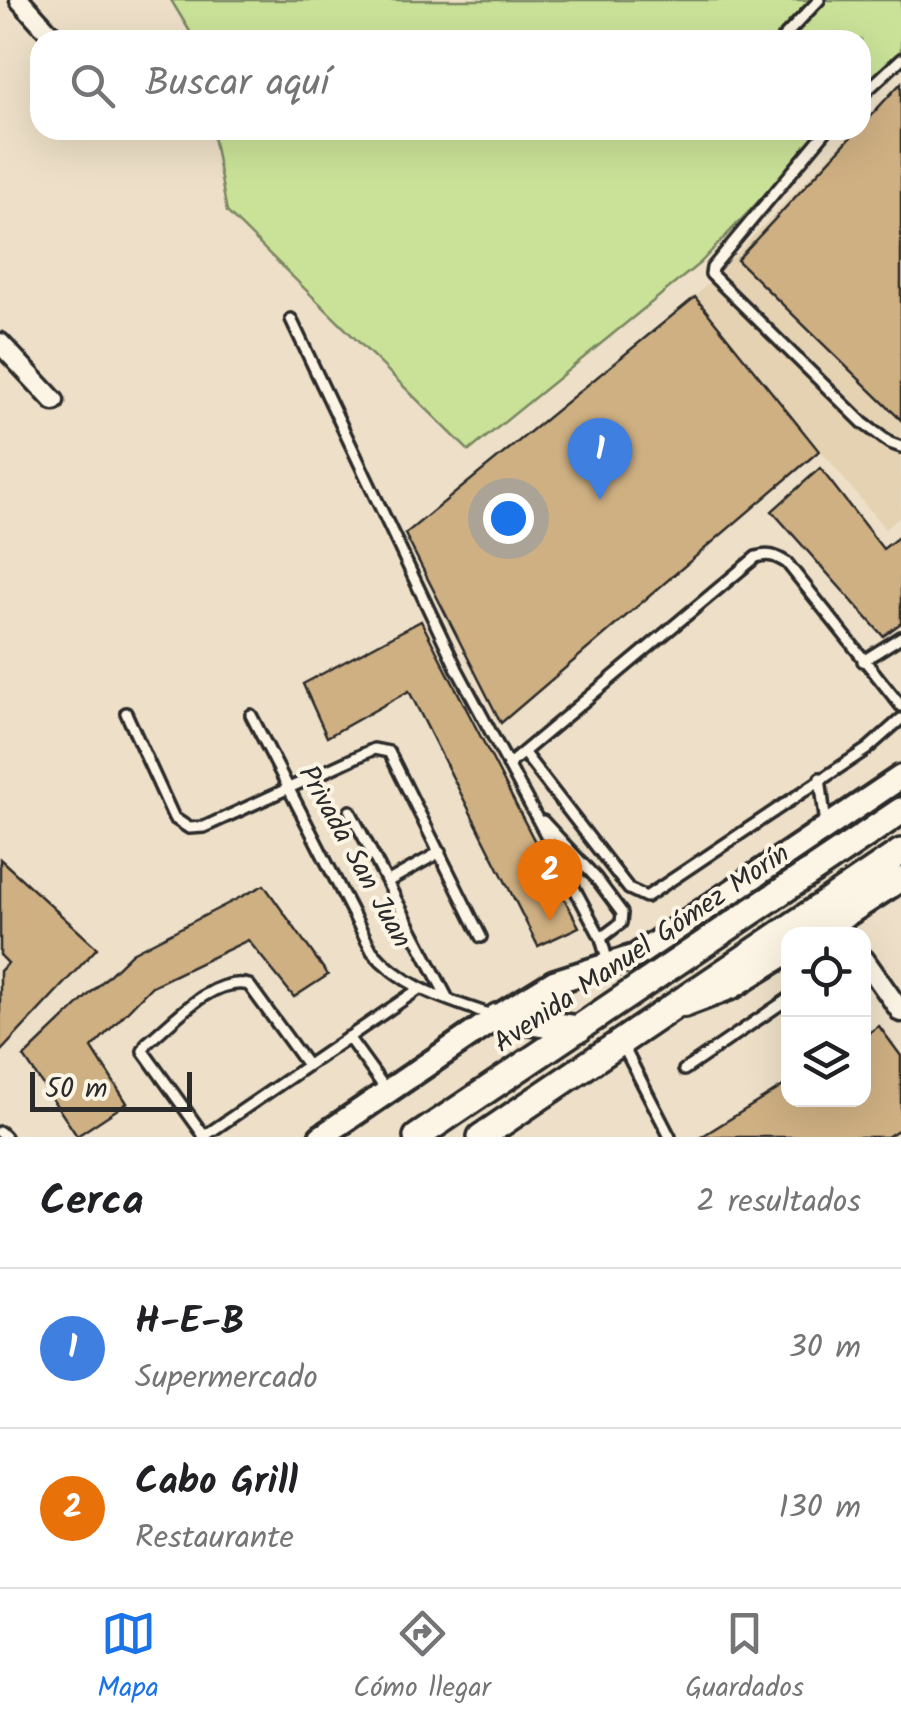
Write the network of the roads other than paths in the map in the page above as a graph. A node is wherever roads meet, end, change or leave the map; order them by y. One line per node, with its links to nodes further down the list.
1 (20, 0): 3 (street)
2 (819, 0): 4 (lane)
3 (47, 30)
4 (790, 30)
5 (901, 59): 6 (lane)
6 (871, 87)
7 (819, 140): 11 (lane)
8 (291, 318): 19 (lane)
9 (0, 342): 10 (street)
10 (54, 400)
11 (901, 447)
12 (901, 637): 13 (lane)
13 (862, 661): 14 (lane); 18 (lane)
14 (901, 706)
15 (126, 713): 22 (lane)
16 (251, 715): 22 (lane, Privada San Juan)
17 (901, 718): 20 (lane)
18 (523, 752): 19 (lane); 20 (lane)
19 (508, 765): 25 (lane)
20 (820, 778): 26 (lane)
21 (901, 778): 26 (street, Avenida Manuel Gómez Morín)
22 (289, 786): 27 (lane); 37 (lane, Privada San Juan)
23 (350, 811): 30 (lane)
24 (901, 811): 43 (main road, Avenida Manuel Gómez Morín)
25 (534, 812): 33 (lane); 33 (lane)
26 (827, 830): 35 (street, Avenida Manuel Gómez Morín)
27 (440, 852): 30 (lane); 32 (lane)
28 (901, 852): 40 (main road)
29 (901, 879): 31 (street)
30 (387, 882): 38 (lane)
31 (838, 927)
32 (481, 937)
33 (602, 938): 35 (lane)
34 (781, 956): 40 (street)
35 (608, 966): 42 (street, Avenida Manuel Gómez Morín)
36 (871, 969): 41 (street)
37 (419, 989): 38 (lane, Privada San Juan); 44 (lane)
38 (448, 1000): 42 (lane, Privada San Juan)
39 (781, 1004): 47 (lane)
40 (666, 1010): 45 (main road)
41 (901, 1012)
42 (497, 1017): 43 (main road); 48 (street, Avenida Manuel Gómez Morín)
43 (578, 1029): 51 (main road, Avenida Manuel Gómez Morín)
44 (348, 1037): 46 (lane); 48 (lane)
45 (621, 1042): 52 (main road); 53 (lane)
46 (306, 1066): 49 (lane); 49 (lane)
47 (684, 1070)
48 (387, 1091): 50 (street, Avenida Manuel Gómez Morín)
49 (204, 1137)
50 (321, 1137)
51 (417, 1137)
52 (481, 1137)
53 (670, 1137)

